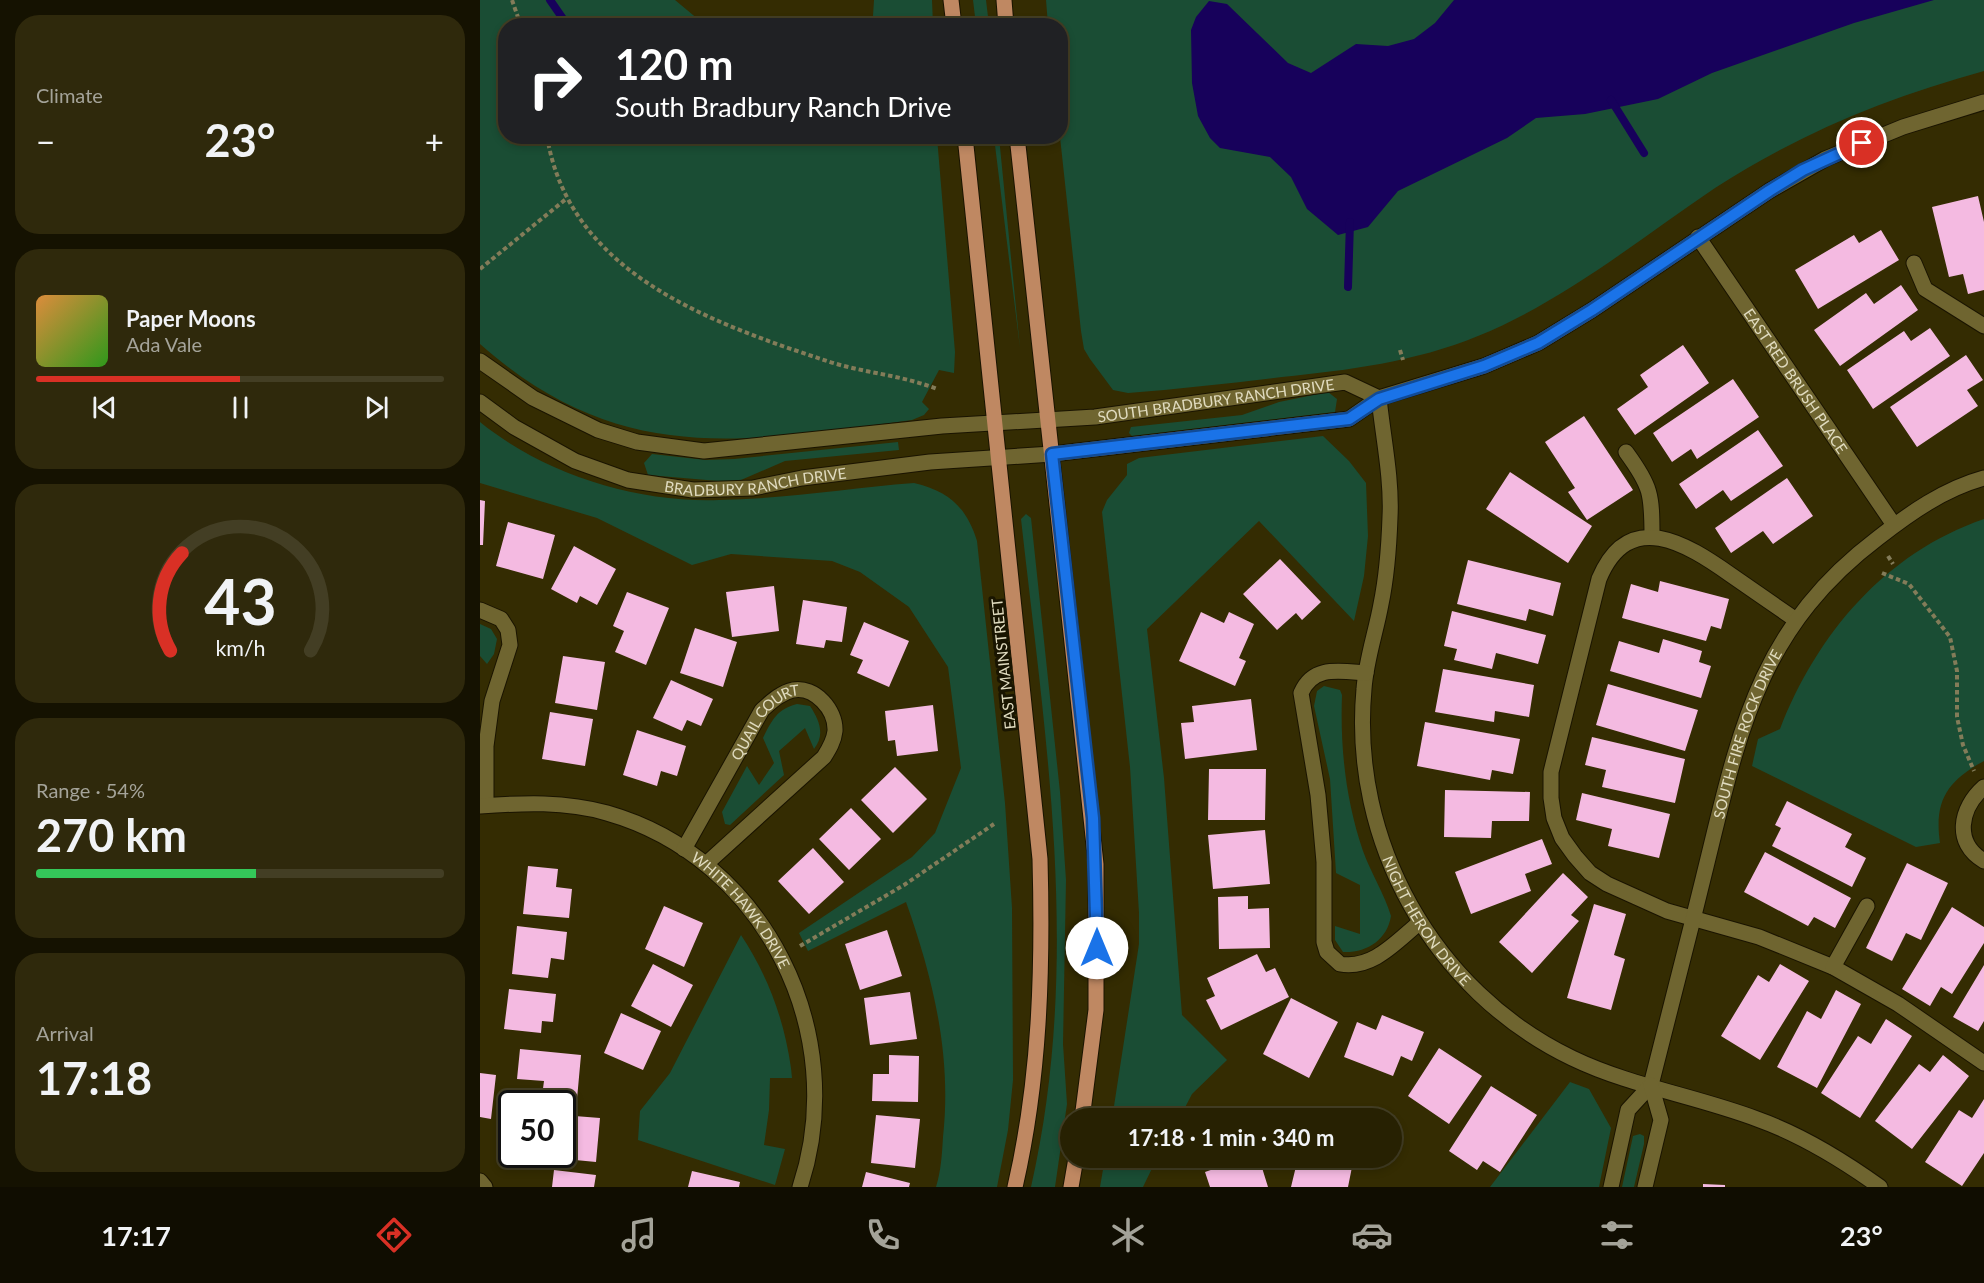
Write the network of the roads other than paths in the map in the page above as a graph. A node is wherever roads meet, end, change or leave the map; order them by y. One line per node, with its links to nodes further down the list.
1 (951, 0): 3 (main road)
2 (1004, 0): 4 (main road)
3 (953, 18)
4 (1005, 18)
5 (1984, 102): 8 (street)
6 (966, 144): 15 (main road, EAST MAINSTREET)
7 (1018, 144): 14 (main road)
8 (1698, 237): 12 (street); 20 (street, EAST RED BRUSH PLACE)
9 (1914, 263): 10 (street)
10 (1984, 326)
11 (480, 361): 15 (street, BRADBURY RANCH DRIVE)
12 (1379, 399): 14 (street, SOUTH BRADBURY RANCH DRIVE); 17 (street); 24 (street, NIGHT HERON DRIVE)
13 (480, 402): 18 (street, BRADBURY RANCH DRIVE)
14 (1050, 420): 15 (street, BRADBURY RANCH DRIVE); 17 (main road)
15 (996, 422): 18 (main road, EAST MAINSTREET)
16 (1626, 452): 21 (street)
17 (1052, 454): 18 (street, BRADBURY RANCH DRIVE); 36 (main road)
18 (1000, 458): 41 (main road, EAST MAINSTREET)
19 (1984, 478): 20 (street, SOUTH FIRE ROCK DRIVE)
20 (1894, 525): 23 (street, SOUTH FIRE ROCK DRIVE)
21 (1652, 536): 23 (street); 31 (street)
22 (480, 610): 26 (street)
23 (1796, 620): 31 (street, SOUTH FIRE ROCK DRIVE)
24 (1366, 672): 32 (street, NIGHT HERON DRIVE); 32 (street)
25 (1984, 787): 28 (street)
26 (483, 806): 27 (street, WHITE HAWK DRIVE)
27 (684, 849): 29 (street, WHITE HAWK DRIVE); 29 (street, QUAIL COURT)
28 (1984, 861)
29 (706, 864): 40 (street, WHITE HAWK DRIVE)
30 (1867, 906): 33 (street)
31 (1693, 918): 33 (street); 35 (street, SOUTH FIRE ROCK DRIVE)
32 (1419, 923): 35 (street, NIGHT HERON DRIVE)
33 (1833, 967): 34 (street)
34 (1984, 1063)
35 (1651, 1086): 43 (street); 44 (street); 45 (street, NIGHT HERON DRIVE)
36 (1083, 1108)
37 (1074, 1168): 42 (main road)
38 (480, 1181): 39 (street)
39 (485, 1187)
40 (801, 1187)
41 (1015, 1187)
42 (1071, 1187)
43 (1611, 1187)
44 (1645, 1187)
45 (1880, 1187)

